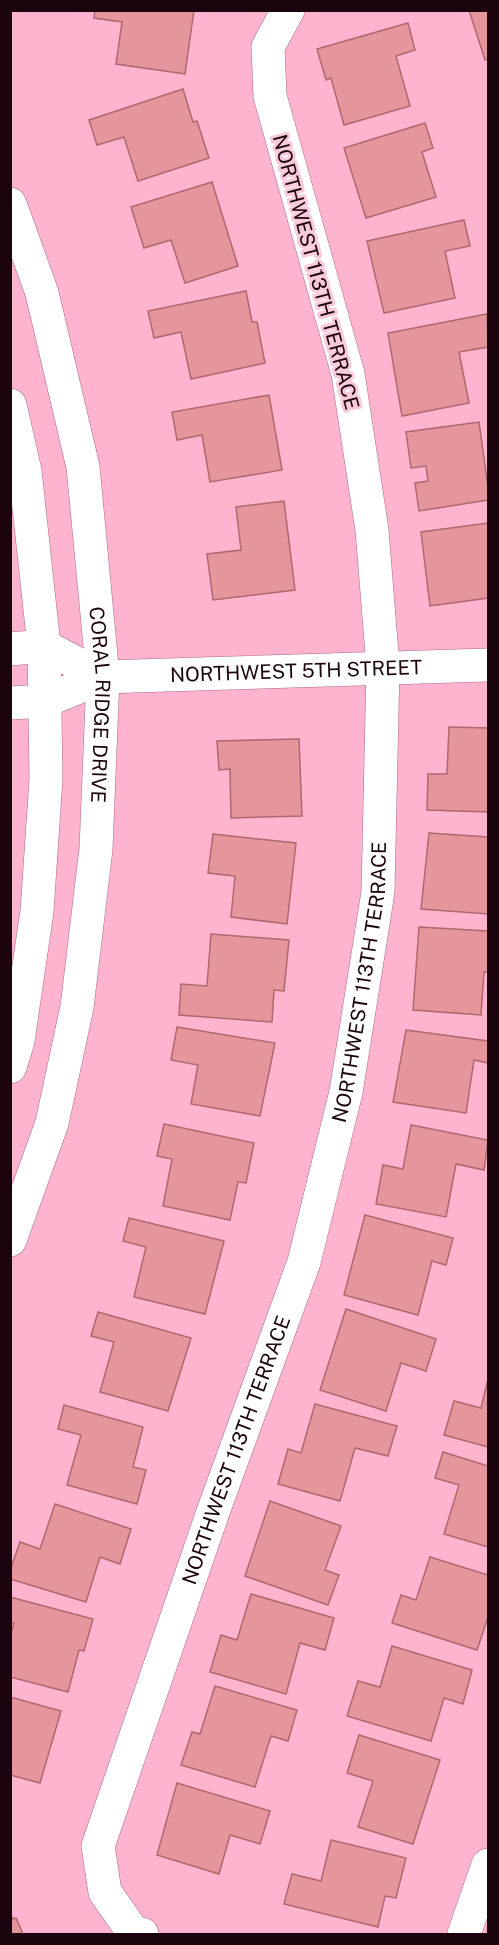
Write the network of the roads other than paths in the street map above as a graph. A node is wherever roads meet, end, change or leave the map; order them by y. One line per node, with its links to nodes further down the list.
1 (288, 10): 7 (street, NORTHWEST 113TH TERRACE)
2 (10, 204): 8 (street, CORAL RIDGE DRIVE)
3 (10, 405): 4 (street)
4 (44, 646): 5 (street); 8 (street, NORTHWEST 5TH STREET); 9 (street)
5 (10, 649)
6 (489, 665): 7 (street, NORTHWEST 5TH STREET)
7 (383, 667): 8 (street, NORTHWEST 5TH STREET); 14 (street, NORTHWEST 113TH TERRACE)
8 (103, 677): 9 (street, NORTHWEST 5TH STREET); 12 (street, CORAL RIDGE DRIVE)
9 (45, 701): 10 (street, NORTHWEST 5TH STREET); 11 (street)
10 (10, 703)
11 (10, 1067)
12 (10, 1240)
13 (489, 1865): 15 (street)
14 (142, 1935)
15 (464, 1935)

